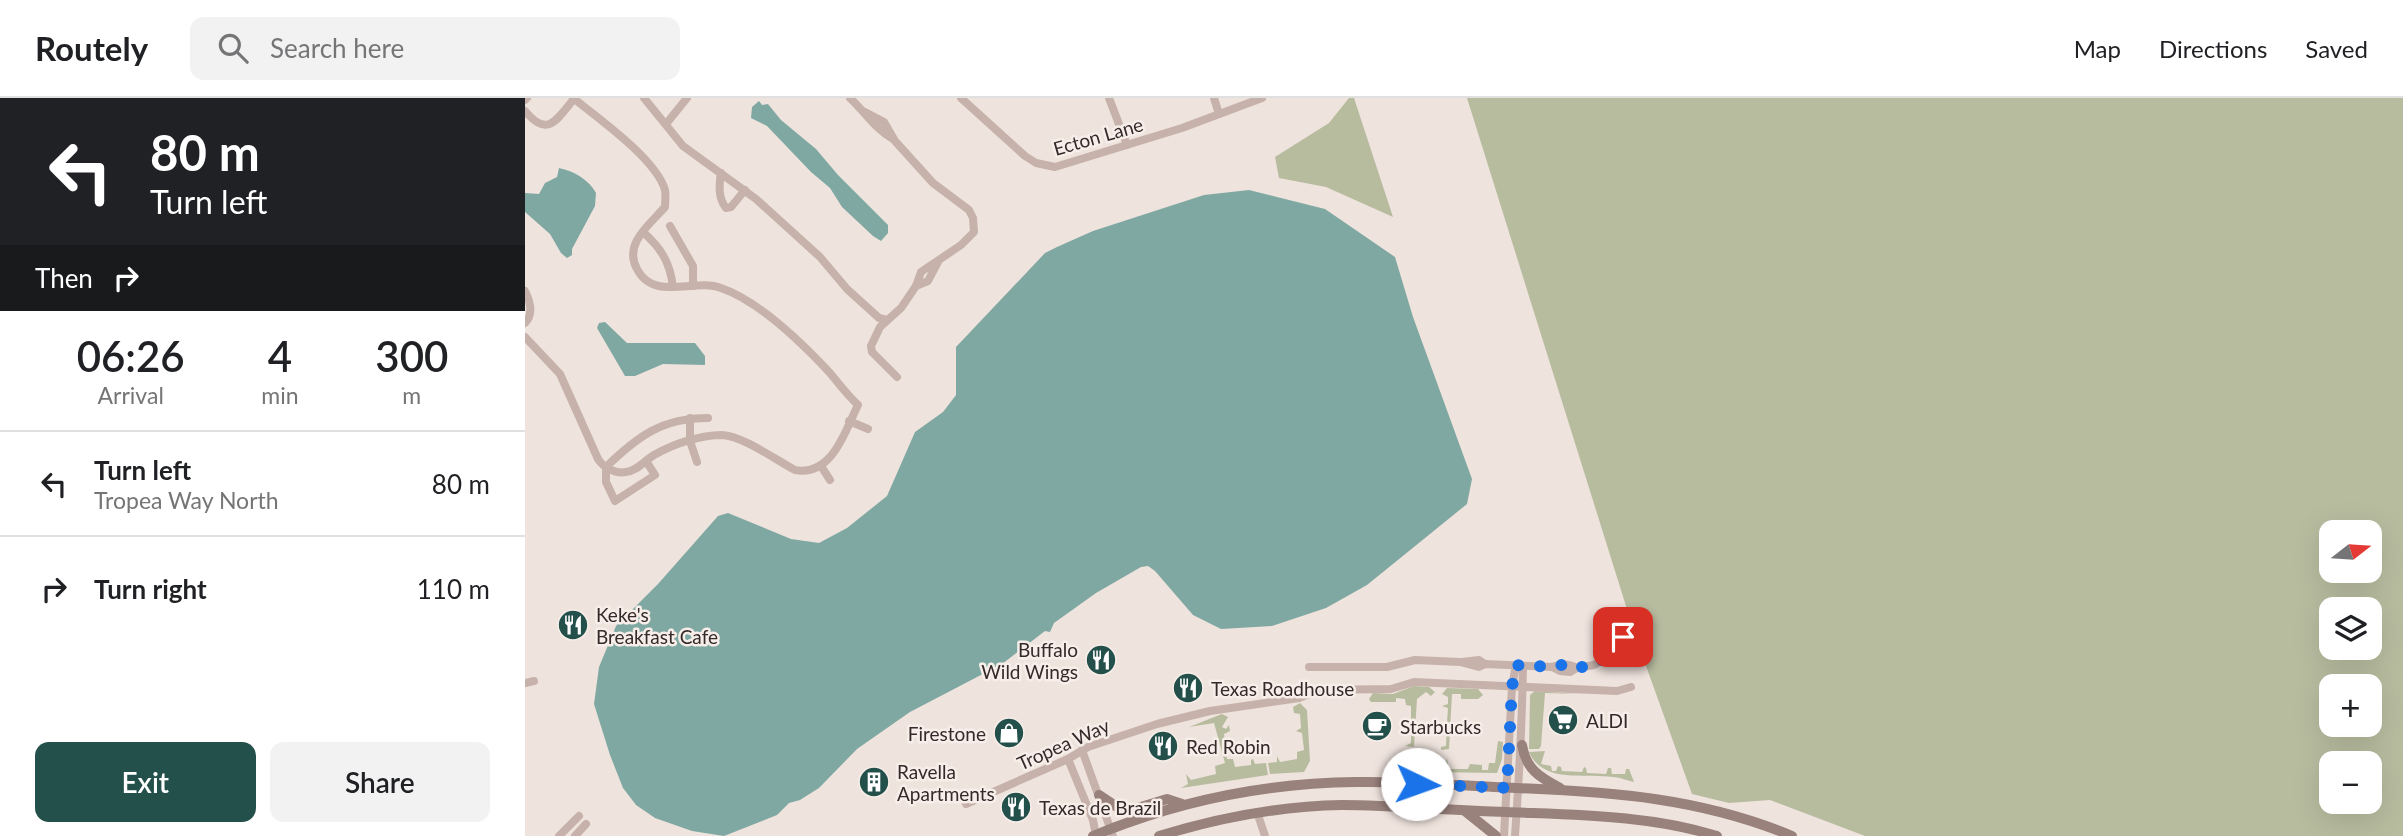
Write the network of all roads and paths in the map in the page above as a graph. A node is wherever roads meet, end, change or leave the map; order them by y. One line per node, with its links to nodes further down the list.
1 (644, 98): 12 (street)
2 (687, 98): 12 (street)
3 (850, 98): 21 (street)
4 (961, 98): 13 (street, Ecton Lane)
5 (1109, 98): 13 (street)
6 (1214, 98): 10 (street)
7 (1262, 98): 10 (street, Ecton Lane)
8 (574, 99): 11 (street); 17 (street)
9 (525, 111): 11 (street)
10 (1219, 114): 13 (street, Ecton Lane)
11 (529, 122)
12 (666, 124): 14 (street)
13 (1127, 145)
14 (721, 173): 15 (street); 15 (street)
15 (745, 190): 21 (street)
16 (670, 226): 18 (street)
17 (643, 232): 19 (street); 19 (street)
18 (692, 286): 19 (street); 27 (street)
19 (673, 287)
20 (525, 291): 22 (street)
21 (887, 320): 24 (street)
22 (525, 323)
23 (525, 337): 33 (street)
24 (897, 377)
25 (690, 418): 26 (street); 29 (street); 33 (street)
26 (708, 418)
27 (849, 421): 28 (street); 32 (street)
28 (868, 429)
29 (690, 441): 30 (street); 31 (street); 32 (street)
30 (646, 461): 33 (street); 33 (street)
31 (697, 462)
32 (821, 466): 34 (street)
33 (606, 467)
34 (830, 480)
35 (1623, 637): 36 (street)
36 (1520, 665): 37 (street); 38 (street); 39 (street)
37 (1309, 667)
38 (1512, 687): 39 (street, Tropea Way); 42 (street, Tropea Way); 44 (street)
39 (1524, 687): 40 (street, Tropea Way); 41 (street)
40 (1631, 687)
41 (1522, 745): 44 (street); 45 (main road)
42 (1081, 750): 43 (street, Tropea Way); 46 (street)
43 (1068, 759): 47 (street, Tropea Way); 60 (street)
44 (1512, 788): 45 (main road); 48 (main road); 51 (street)
45 (1566, 790): 54 (main road)
46 (1099, 795): 48 (main road); 55 (street)
47 (966, 804)
48 (1182, 804): 55 (main road)
49 (1463, 809): 50 (main road); 51 (main road); 63 (main road)
50 (1257, 812): 61 (main road); 62 (street)
51 (1511, 812): 56 (main road); 64 (street); 65 (street)
52 (579, 816): 58 (street)
53 (586, 824): 59 (street)
54 (1767, 831): 57 (main road)
55 (1111, 832): 60 (main road)
56 (1713, 835)
57 (1789, 835)
58 (559, 836)
59 (575, 836)
60 (1095, 836)
61 (1159, 836)
62 (1265, 836)
63 (1496, 836)
64 (1504, 836)
65 (1515, 836)

